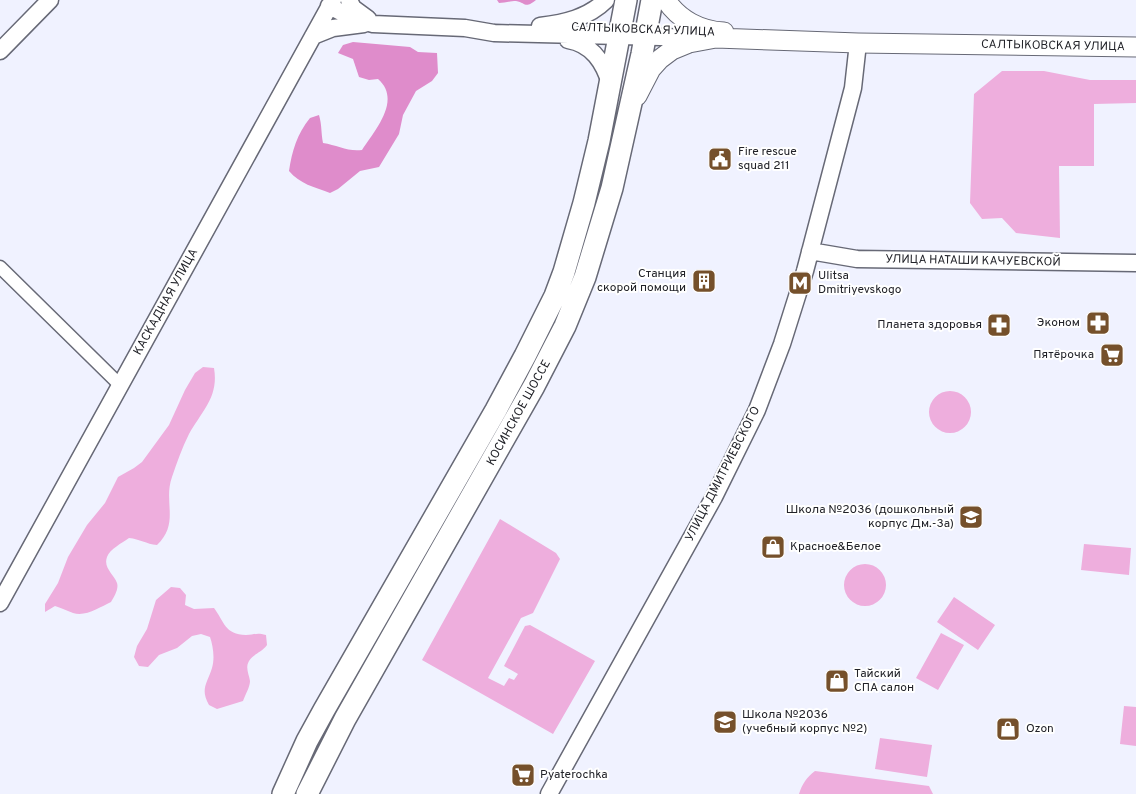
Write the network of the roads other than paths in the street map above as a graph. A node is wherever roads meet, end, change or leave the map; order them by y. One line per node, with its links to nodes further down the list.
1 (50, 0): 16 (street)
2 (349, 0): 8 (street)
3 (606, 0): 9 (street)
4 (626, 0): 10 (highway, КОСИНСКОЕ ШОССЕ)
5 (652, 0): 11 (highway, КОСИНСКОЕ ШОССЕ)
6 (666, 0): 12 (main road)
7 (331, 3): 8 (street, САЛТЫКОВСКАЯ УЛИЦА); 13 (street, КАСКАДНАЯ УЛИЦА)
8 (373, 24): 9 (street, САЛТЫКОВСКАЯ УЛИЦА); 13 (street)
9 (533, 31): 10 (street, САЛТЫКОВСКАЯ УЛИЦА); 17 (street)
10 (620, 32): 11 (street, САЛТЫКОВСКАЯ УЛИЦА); 17 (highway, КОСИНСКОЕ ШОССЕ)
11 (646, 32): 12 (street, САЛТЫКОВСКАЯ УЛИЦА); 18 (highway, КОСИНСКОЕ ШОССЕ)
12 (717, 35): 14 (main road, САЛТЫКОВСКАЯ УЛИЦА); 18 (main road)
13 (313, 36): 22 (street, КАСКАДНАЯ УЛИЦА)
14 (858, 43): 15 (main road, САЛТЫКОВСКАЯ УЛИЦА); 19 (street, УЛИЦА ДМИТРИЕВСКОГО)
15 (1136, 47)
16 (0, 51)
17 (610, 86): 24 (highway, КОСИНСКОЕ ШОССЕ)
18 (629, 116): 25 (highway, КОСИНСКОЕ ШОССЕ)
19 (810, 251): 20 (street, УЛИЦА НАТАШИ КАЧУЕВСКОЙ); 26 (street, УЛИЦА ДМИТРИЕВСКОГО)
20 (1136, 264)
21 (0, 267): 22 (street)
22 (120, 385): 23 (street, КАСКАДНАЯ УЛИЦА)
23 (0, 603)
24 (283, 794)
25 (306, 794)
26 (549, 794)

